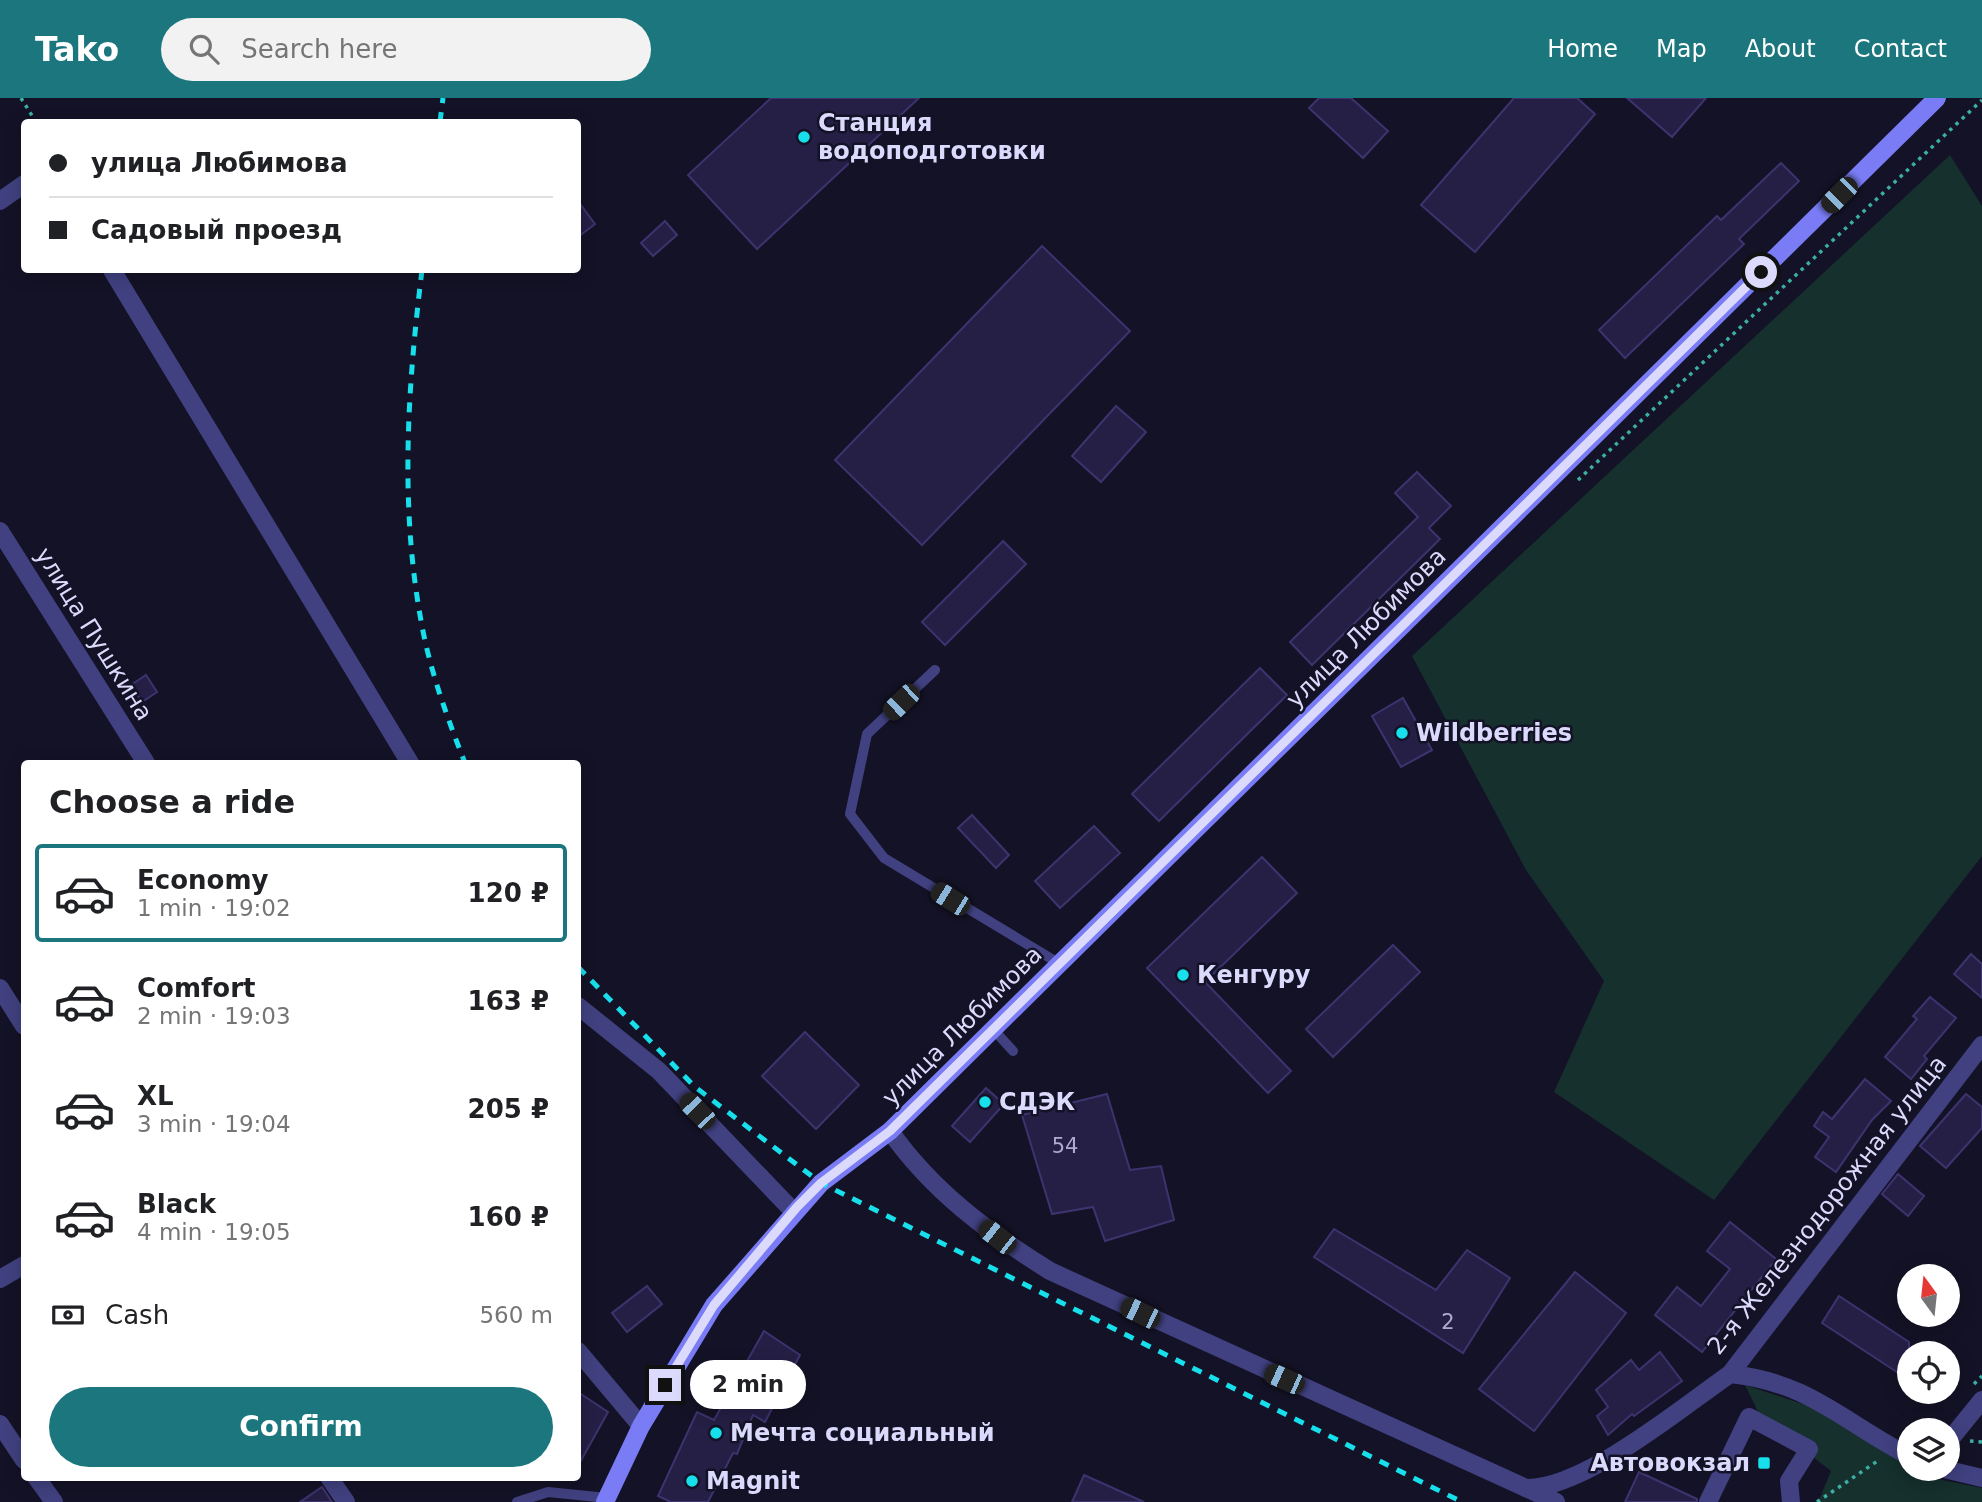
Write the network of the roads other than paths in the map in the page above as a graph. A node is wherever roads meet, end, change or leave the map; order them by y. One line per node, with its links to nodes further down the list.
1 (1937, 98): 9 (main road, улица Любимова)
2 (21, 186): 3 (street)
3 (0, 201)
4 (113, 273): 8 (street)
5 (0, 531): 7 (street, улица Пушкина)
6 (935, 670): 9 (lane)
7 (144, 760)
8 (408, 760)
9 (1060, 964): 13 (main road, улица Любимова)
10 (0, 988): 12 (street)
11 (581, 1008): 17 (street)
12 (21, 1021)
13 (993, 1030): 15 (lane); 16 (main road, улица Любимова)
14 (1982, 1045): 21 (street, 2-я Железнодорожная улица)
15 (1013, 1051)
16 (890, 1131): 17 (main road, улица Любимова); 32 (street)
17 (793, 1211): 24 (main road, улица Любимова)
18 (21, 1267): 19 (street)
19 (0, 1279)
20 (581, 1355): 24 (street)
21 (1730, 1374): 26 (street); 32 (street, 2-я Железнодорожная улица)
22 (1982, 1400): 25 (street)
23 (0, 1424): 27 (street)
24 (641, 1426): 33 (main road, улица Любимова)
25 (1960, 1427)
26 (1897, 1449)
27 (21, 1456)
28 (1960, 1473): 29 (street)
29 (1982, 1478)
30 (39, 1481): 34 (street)
31 (332, 1481): 35 (street)
32 (1526, 1488): 37 (street)
33 (609, 1501): 36 (lane)
34 (54, 1502)
35 (346, 1502)
36 (517, 1502)
37 (1556, 1502)
38 (1708, 1502): 39 (street)
39 (1791, 1502)

